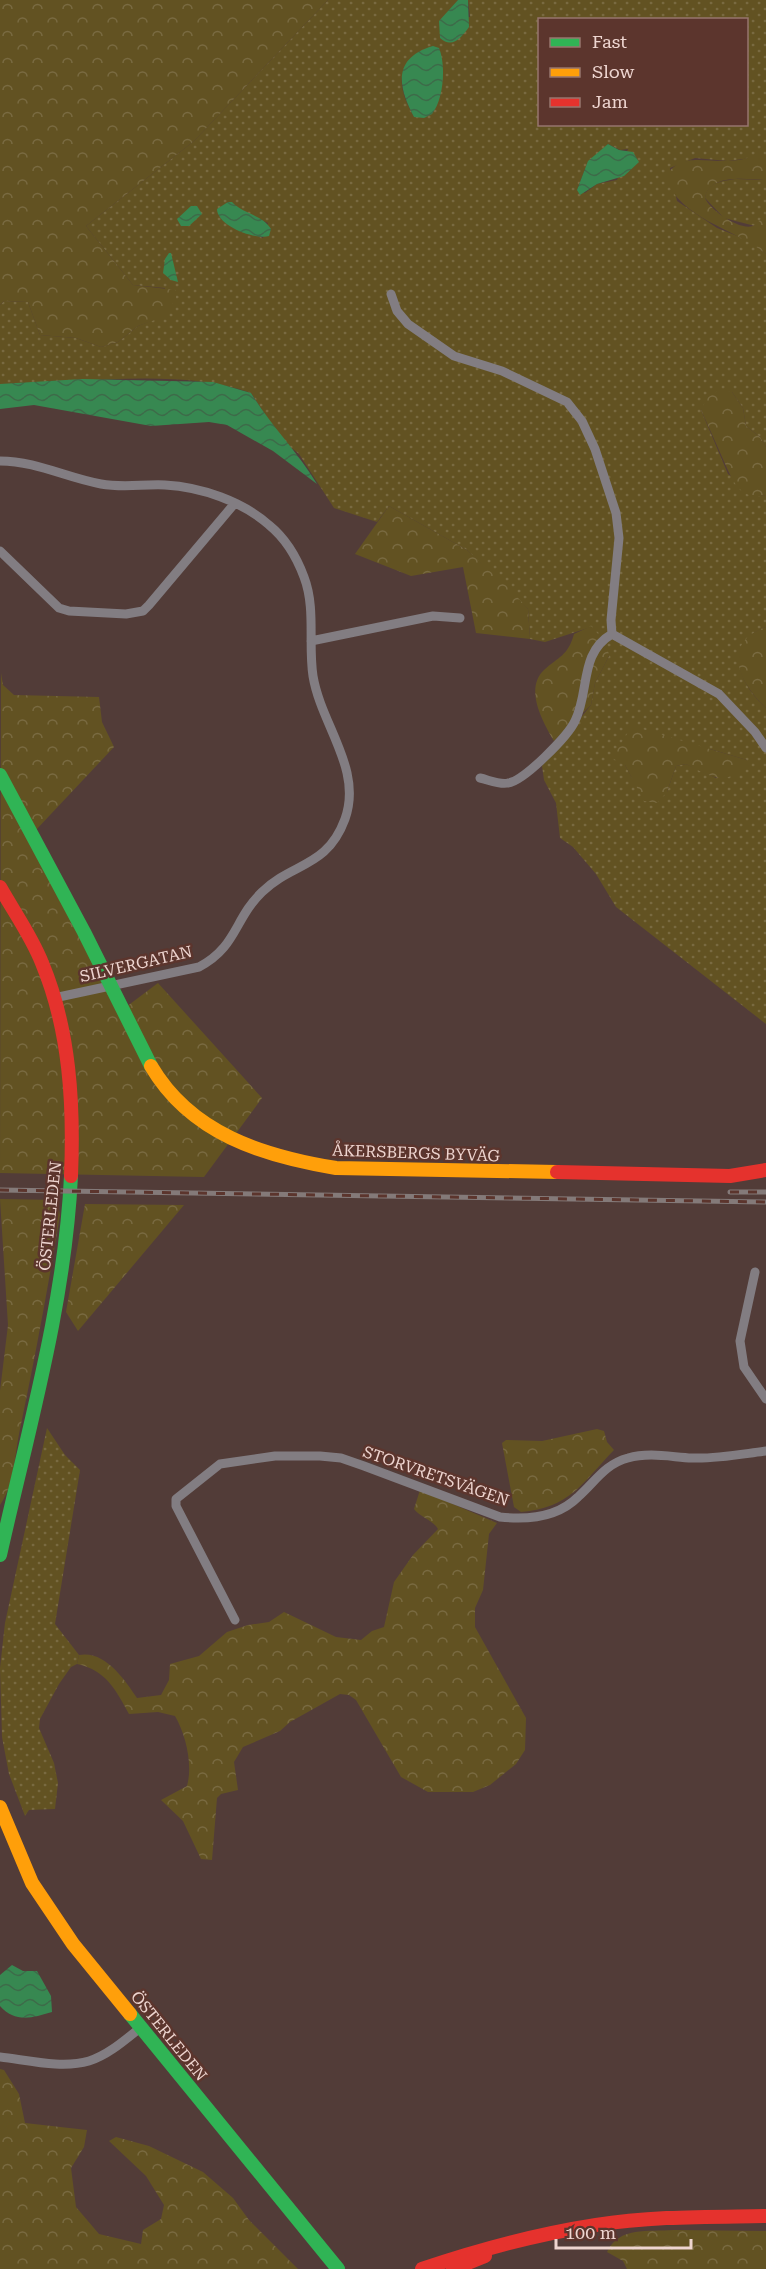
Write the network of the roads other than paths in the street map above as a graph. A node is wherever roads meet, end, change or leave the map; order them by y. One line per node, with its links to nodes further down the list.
1 (392, 294): 6 (street)
2 (0, 462): 3 (street, SILVERGATAN)
3 (235, 503): 4 (street); 7 (street, SILVERGATAN)
4 (0, 551)
5 (460, 618): 7 (street)
6 (612, 634): 8 (street); 10 (street)
7 (311, 641): 12 (street, SILVERGATAN)
8 (766, 748)
9 (0, 775): 12 (street, ÅKERSBERGS BYVÄG)
10 (480, 778)
11 (0, 887): 13 (street, ÖSTERLEDEN)
12 (112, 986): 13 (street, SILVERGATAN); 14 (street, ÅKERSBERGS BYVÄG)
13 (54, 998): 18 (street, ÖSTERLEDEN)
14 (766, 1170)
15 (755, 1272): 16 (street)
16 (766, 1399)
17 (766, 1451): 20 (street, STORVRETSVÄGEN)
18 (3, 1523): 19 (street, ÖSTERLEDEN)
19 (0, 1555)
20 (235, 1620)
21 (0, 1807): 22 (street, ÖSTERLEDEN)
22 (140, 2028): 23 (street); 26 (street, ÖSTERLEDEN)
23 (0, 2057)
24 (766, 2216): 25 (street)
25 (523, 2242): 27 (street); 28 (street)
26 (338, 2269)
27 (422, 2269)
28 (453, 2269)

